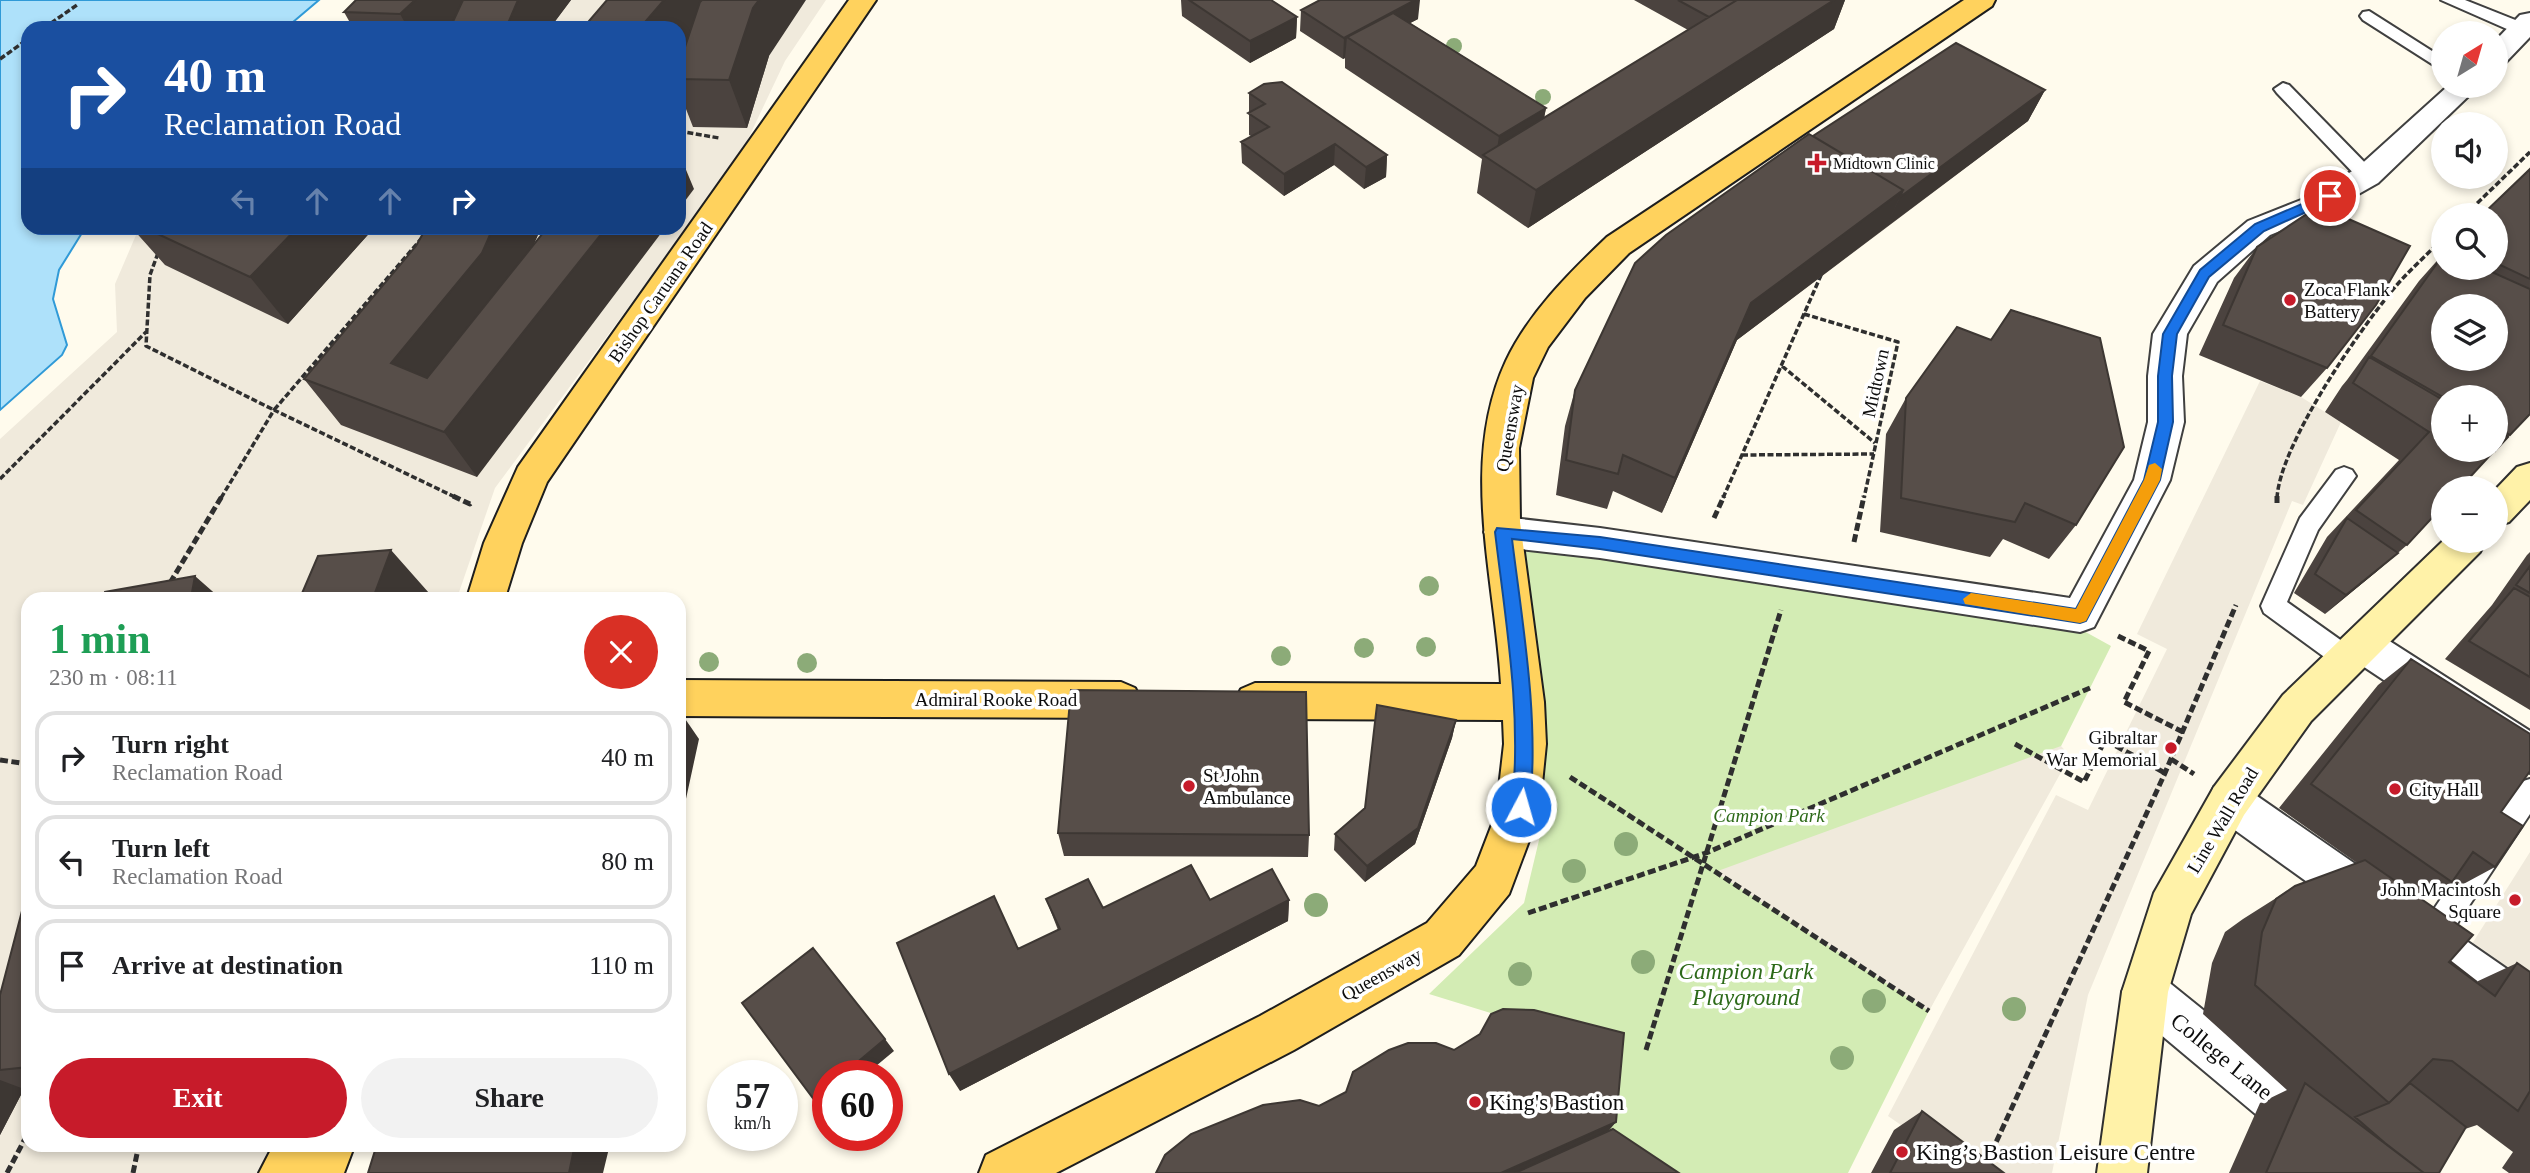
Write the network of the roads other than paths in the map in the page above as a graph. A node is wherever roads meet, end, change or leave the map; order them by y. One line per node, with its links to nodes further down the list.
1 (863, 0): 17 (main road, Bishop Caruana Road)
2 (1982, 0): 15 (main road, Queensway)
3 (2450, 0): 6 (lane)
4 (2480, 0): 6 (lane)
5 (2369, 16): 8 (lane)
6 (2527, 23): 7 (street)
7 (2508, 43)
8 (2431, 58)
9 (2283, 89): 11 (lane)
10 (2452, 98): 11 (street)
11 (2367, 176): 15 (street)
12 (2344, 476): 18 (lane)
13 (2530, 477): 14 (street)
14 (2508, 500)
15 (1503, 532): 22 (main road, Queensway)
16 (2455, 553): 18 (street, Line Wall Road)
17 (488, 592)
18 (2355, 652): 23 (street); 25 (street, Line Wall Road)
19 (686, 698): 20 (main road, Admiral Rooke Road)
20 (1156, 700)
21 (1212, 700): 22 (main road)
22 (1524, 702): 33 (main road, Queensway)
23 (2530, 754)
24 (2530, 790): 26 (lane)
25 (2229, 801): 26 (street); 27 (street, Line Wall Road)
26 (2429, 941): 28 (street)
27 (2145, 992): 34 (street, Line Wall Road); 35 (street, College Lane)
28 (2530, 1013)
29 (298, 1152): 31 (main road)
30 (327, 1152): 32 (main road)
31 (284, 1173)
32 (319, 1173)
33 (1004, 1173)
34 (2122, 1173)
35 (2365, 1173)

